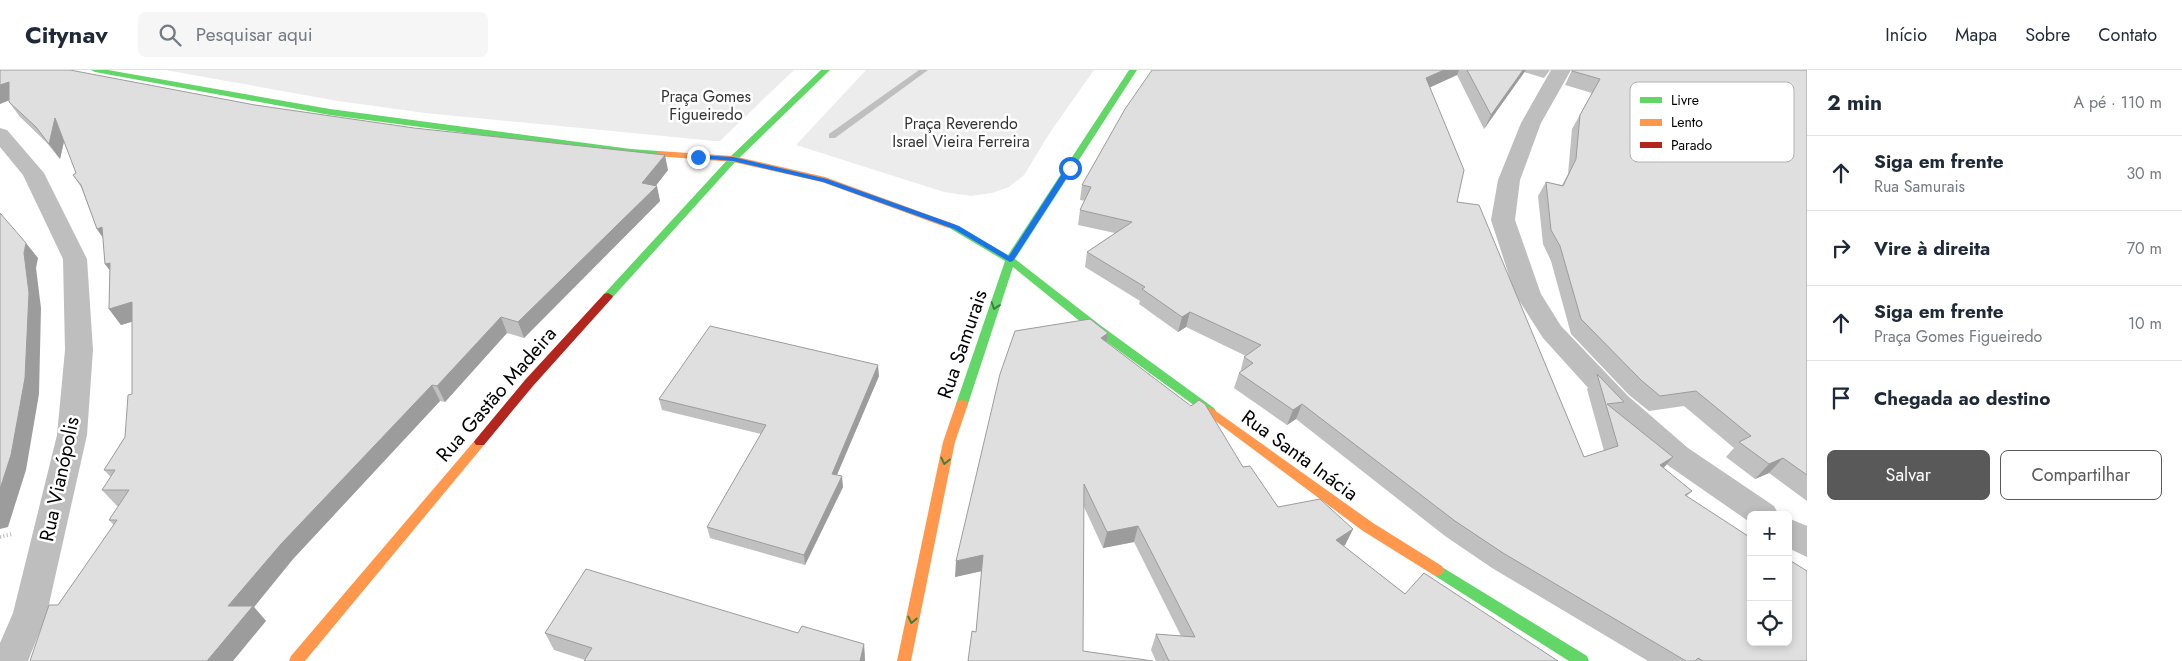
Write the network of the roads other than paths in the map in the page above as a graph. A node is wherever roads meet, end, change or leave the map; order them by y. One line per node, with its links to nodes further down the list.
1 (95, 70): 6 (street)
2 (826, 70): 6 (street)
3 (1133, 70): 7 (street, Rua Samurais)
4 (1561, 70): 8 (street)
5 (0, 134): 11 (street, Rua Vianópolis)
6 (733, 159): 7 (street, Rua Santa Inácia); 12 (street, Rua Gastão Madeira)
7 (1010, 260): 13 (street, Rua Samurais, one-way to 13); 14 (street, Rua Santa Inácia)
8 (1757, 511)
9 (1792, 534): 10 (street)
10 (1807, 543)
11 (10, 661)
12 (296, 661)
13 (904, 661)
14 (1582, 661)

